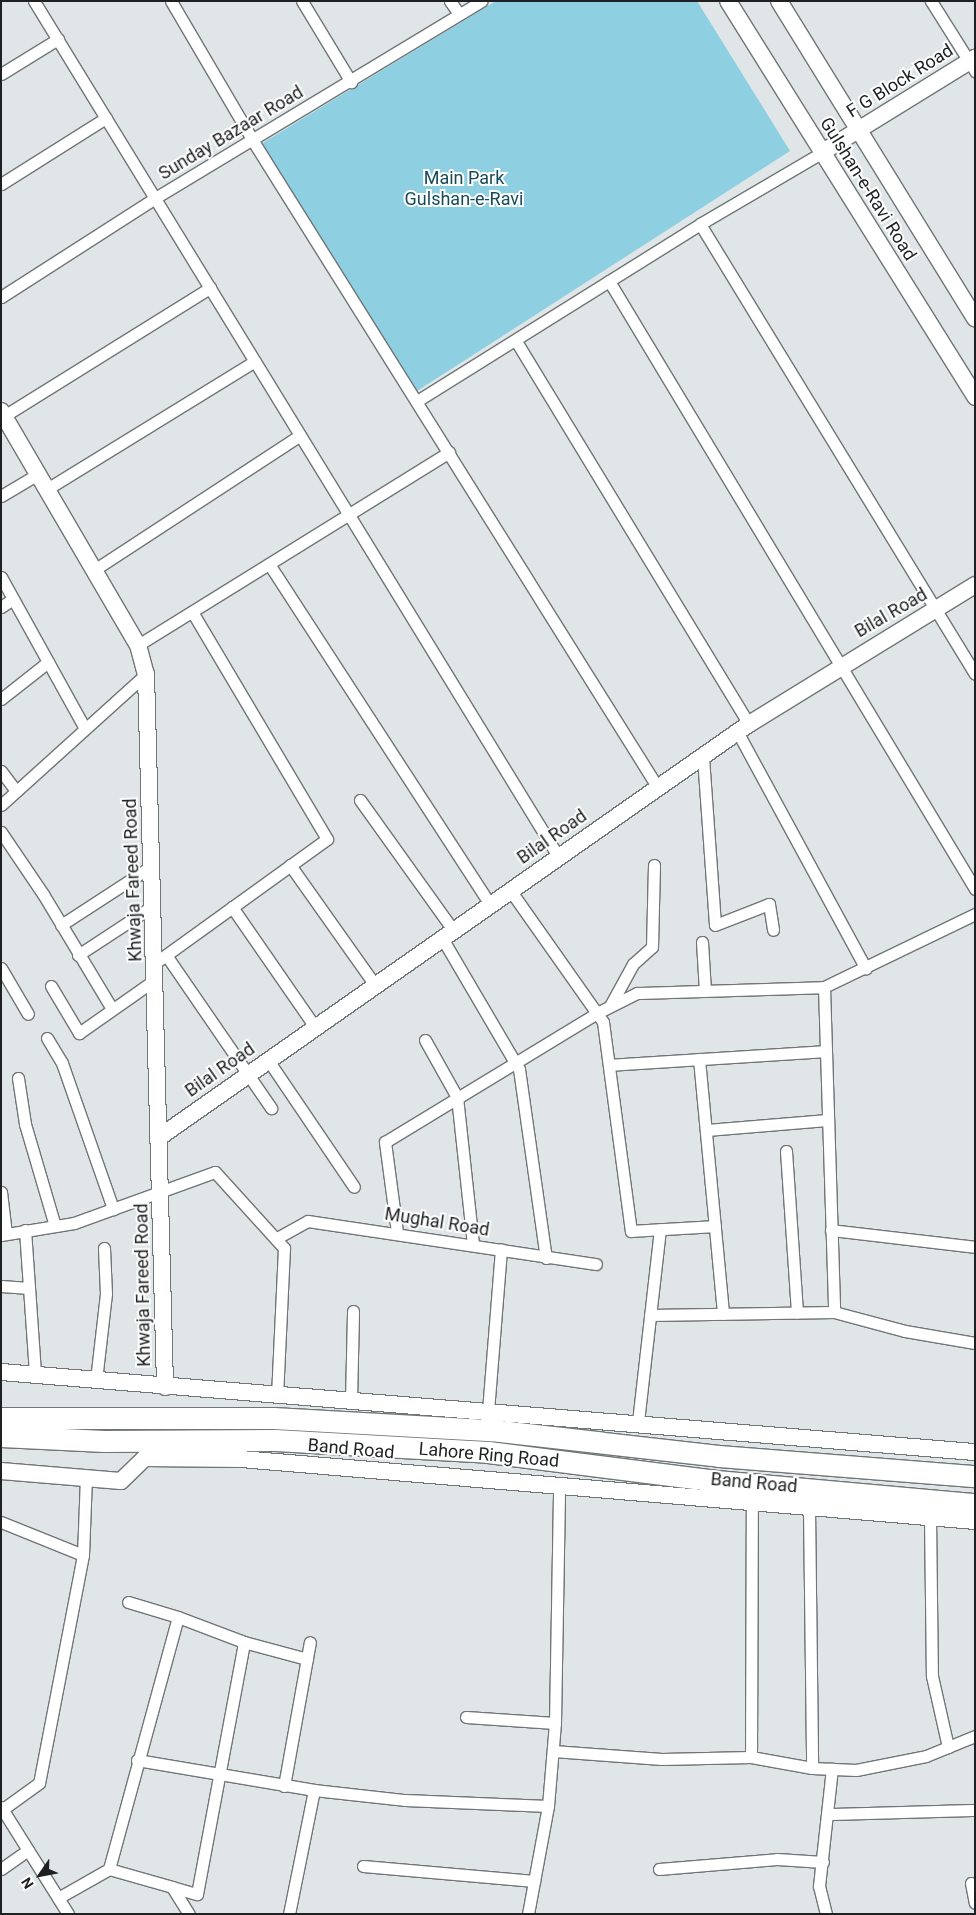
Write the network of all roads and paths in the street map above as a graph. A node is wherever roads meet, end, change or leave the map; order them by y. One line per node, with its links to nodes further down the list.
1 (34, 1): 10 (street)
2 (172, 1): 16 (street)
3 (302, 1): 13 (street)
4 (450, 1): 9 (street)
5 (480, 1): 9 (street, Sunday Bazaar Road)
6 (728, 1): 17 (main road, Gulshan-e-Ravi Road)
7 (779, 1): 15 (main road, Gulshan-e-Ravi Road)
8 (932, 1): 11 (street)
9 (459, 14): 13 (street, Sunday Bazaar Road)
10 (58, 39): 12 (street); 14 (street)
11 (973, 63): 15 (main road, F G Block Road)
12 (1, 74)
13 (351, 82): 16 (street, Sunday Bazaar Road)
14 (106, 118): 18 (street); 19 (street)
15 (859, 130): 17 (main road, F G Block Road); 24 (main road, Gulshan-e-Ravi Road)
16 (253, 141): 19 (street, Sunday Bazaar Road); 28 (street)
17 (821, 153): 20 (street); 27 (main road, Gulshan-e-Ravi Road)
18 (1, 184)
19 (155, 198): 22 (street); 23 (street, Sunday Bazaar Road)
20 (700, 224): 21 (street); 42 (street)
21 (610, 281): 25 (street); 46 (street)
22 (210, 288): 26 (street); 29 (street)
23 (1, 297)
24 (975, 318)
25 (516, 341): 28 (street); 51 (street)
26 (255, 361): 30 (street); 33 (street)
27 (975, 397)
28 (417, 401): 31 (street)
29 (3, 413): 32 (main road, Khwaja Fareed Road)
30 (300, 435): 35 (street); 37 (street)
31 (449, 452): 35 (street); 54 (street)
32 (38, 474): 33 (main road, Khwaja Fareed Road); 34 (street)
33 (47, 490): 37 (main road, Khwaja Fareed Road)
34 (1, 496)
35 (349, 515): 36 (street); 59 (street)
36 (269, 564): 43 (street); 65 (street)
37 (94, 570): 44 (main road, Khwaja Fareed Road)
38 (1, 577): 40 (street)
39 (975, 585): 42 (main road, Bilal Road)
40 (13, 599): 41 (street); 45 (street)
41 (1, 607)
42 (937, 609): 46 (main road, Bilal Road); 48 (street)
43 (192, 612): 44 (street); 60 (street)
44 (138, 645): 47 (main road, Khwaja Fareed Road)
45 (48, 662): 49 (street); 50 (street)
46 (842, 665): 51 (main road, Bilal Road); 63 (street)
47 (146, 674): 50 (street); 62 (main road, Khwaja Fareed Road)
48 (975, 674)
49 (1, 699)
50 (84, 728): 55 (street)
51 (744, 728): 52 (main road, Bilal Road); 76 (street)
52 (703, 757): 54 (main road, Bilal Road); 70 (street)
53 (1, 771): 55 (street)
54 (658, 788): 59 (main road, Bilal Road)
55 (16, 791): 57 (street)
56 (360, 800): 71 (street)
57 (1, 805)
58 (1, 832): 69 (street)
59 (558, 856): 64 (main road, Bilal Road)
60 (290, 865): 67 (street); 77 (street)
61 (654, 865): 81 (street)
62 (152, 866): 66 (main road, Khwaja Fareed Road); 69 (street)
63 (975, 889)
64 (510, 890): 65 (main road, Bilal Road); 83 (street)
65 (490, 904): 71 (main road, Bilal Road)
66 (154, 905): 73 (street); 74 (main road, Khwaja Fareed Road)
67 (232, 907): 74 (street); 85 (street)
68 (975, 914): 76 (street)
69 (61, 925): 73 (street)
70 (773, 930)
71 (447, 934): 77 (main road, Bilal Road); 91 (street)
72 (702, 942): 80 (street)
73 (78, 955): 82 (street)
74 (159, 966): 82 (street); 93 (street); 99 (main road, Khwaja Fareed Road)
75 (1, 968): 84 (street)
76 (866, 969): 79 (street)
77 (375, 985): 85 (main road, Bilal Road)
78 (51, 986): 82 (street)
79 (824, 986): 80 (street); 88 (street)
80 (706, 990): 81 (street)
81 (610, 1006): 83 (street)
82 (112, 1009)
83 (597, 1013): 91 (street); 92 (street)
84 (28, 1014)
85 (315, 1027): 90 (main road, Bilal Road)
86 (47, 1038): 104 (street)
87 (425, 1040): 95 (street)
88 (826, 1051): 89 (street); 97 (street)
89 (699, 1059): 92 (street); 98 (street)
90 (268, 1060): 93 (main road, Bilal Road); 101 (street)
91 (514, 1062): 95 (street); 117 (street)
92 (609, 1065): 107 (street)
93 (248, 1074): 96 (street); 99 (main road, Bilal Road)
94 (18, 1078): 105 (street)
95 (457, 1097): 110 (street); 113 (street)
96 (271, 1108)
97 (828, 1120): 98 (street); 109 (street)
98 (706, 1130): 106 (street)
99 (161, 1136): 102 (main road, Khwaja Fareed Road)
100 (786, 1151): 123 (street)
101 (354, 1187)
102 (161, 1191): 104 (street); 112 (street); 130 (main road, Khwaja Fareed Road)
103 (1, 1192): 111 (street)
104 (113, 1209): 105 (street)
105 (55, 1226): 108 (street)
106 (715, 1226): 107 (street); 124 (street)
107 (660, 1229): 125 (street)
108 (25, 1230): 111 (street); 120 (street)
109 (831, 1230): 114 (street); 122 (street)
110 (397, 1232): 112 (street, Mughal Road); 113 (street, Mughal Road)
111 (4, 1235)
112 (277, 1238): 131 (street)
113 (473, 1245): 116 (street, Mughal Road)
114 (975, 1247)
115 (104, 1248): 129 (street)
116 (501, 1250): 117 (street, Mughal Road); 133 (street)
117 (546, 1258): 118 (street, Mughal Road)
118 (596, 1264)
119 (1, 1286): 120 (street)
120 (29, 1288): 128 (street)
121 (353, 1311): 132 (street)
122 (834, 1312): 123 (street); 126 (street)
123 (797, 1313): 124 (street)
124 (723, 1314): 125 (street)
125 (650, 1315): 135 (street)
126 (975, 1343)
127 (1, 1372): 128 (main road)
128 (35, 1374): 129 (main road)
129 (96, 1380): 130 (main road)
130 (165, 1387): 131 (main road)
131 (277, 1395): 132 (main road)
132 (352, 1401): 133 (main road)
133 (488, 1411): 135 (main road)
134 (1, 1418): 139 (highway, Lahore Ring Road)
135 (638, 1422): 137 (main road)
136 (1, 1436): 143 (highway, Lahore Ring Road)
137 (975, 1452)
138 (1, 1471): 140 (main road, Band Road)
139 (975, 1476)
140 (86, 1478): 141 (main road, Band Road); 148 (street)
141 (559, 1488): 142 (main road, Band Road); 155 (street)
142 (752, 1503): 144 (main road, Band Road); 159 (street)
143 (975, 1504)
144 (809, 1508): 145 (main road, Band Road); 161 (street)
145 (930, 1517): 146 (main road, Band Road); 157 (street)
146 (975, 1521)
147 (1, 1522): 148 (street)
148 (83, 1555): 167 (street)
149 (128, 1602): 150 (street)
150 (178, 1617): 151 (street); 160 (street)
151 (244, 1642): 153 (street); 163 (street)
152 (310, 1642): 153 (street)
153 (307, 1659): 164 (street)
154 (466, 1717): 155 (street)
155 (555, 1723): 158 (street)
156 (975, 1736): 157 (street)
157 (948, 1747): 162 (street)
158 (553, 1751): 159 (street); 166 (street)
159 (751, 1757): 161 (street)
160 (137, 1760): 163 (street); 174 (street)
161 (812, 1768): 162 (street)
162 (832, 1769): 169 (street)
163 (219, 1775): 164 (street); 178 (street)
164 (284, 1786): 165 (street)
165 (314, 1790): 166 (street); 183 (street)
166 (548, 1806): 176 (street)
167 (2, 1808): 170 (street)
168 (975, 1810): 169 (street)
169 (829, 1814): 171 (street)
170 (28, 1850): 173 (street); 179 (street)
171 (823, 1862): 175 (street); 185 (street)
172 (363, 1866): 176 (street)
173 (1, 1869)
174 (109, 1869): 178 (street); 179 (street)
175 (659, 1869)
176 (534, 1881): 184 (street)
177 (971, 1883): 180 (street)
178 (172, 1887): 182 (street)
179 (58, 1898): 181 (street)
180 (975, 1902)
181 (68, 1914)
182 (189, 1914)
183 (289, 1914)
184 (528, 1914)
185 (826, 1914)

